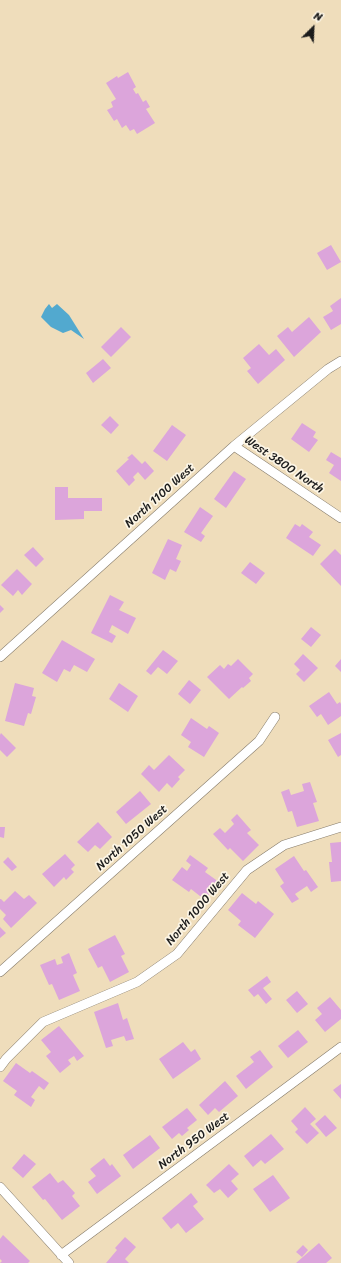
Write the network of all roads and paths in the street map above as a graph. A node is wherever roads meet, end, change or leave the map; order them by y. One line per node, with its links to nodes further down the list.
1 (341, 361): 2 (street, North 1100 West)
2 (234, 446): 3 (street, West 3800 North); 4 (street, North 1100 West)
3 (341, 518)
4 (0, 657)
5 (275, 717): 7 (street, North 1050 West)
6 (341, 827): 9 (street, North 1000 West)
7 (0, 972)
8 (341, 1048): 11 (street, North 950 West)
9 (0, 1067)
10 (0, 1188): 11 (street)
11 (61, 1255): 12 (street)
12 (69, 1263)

